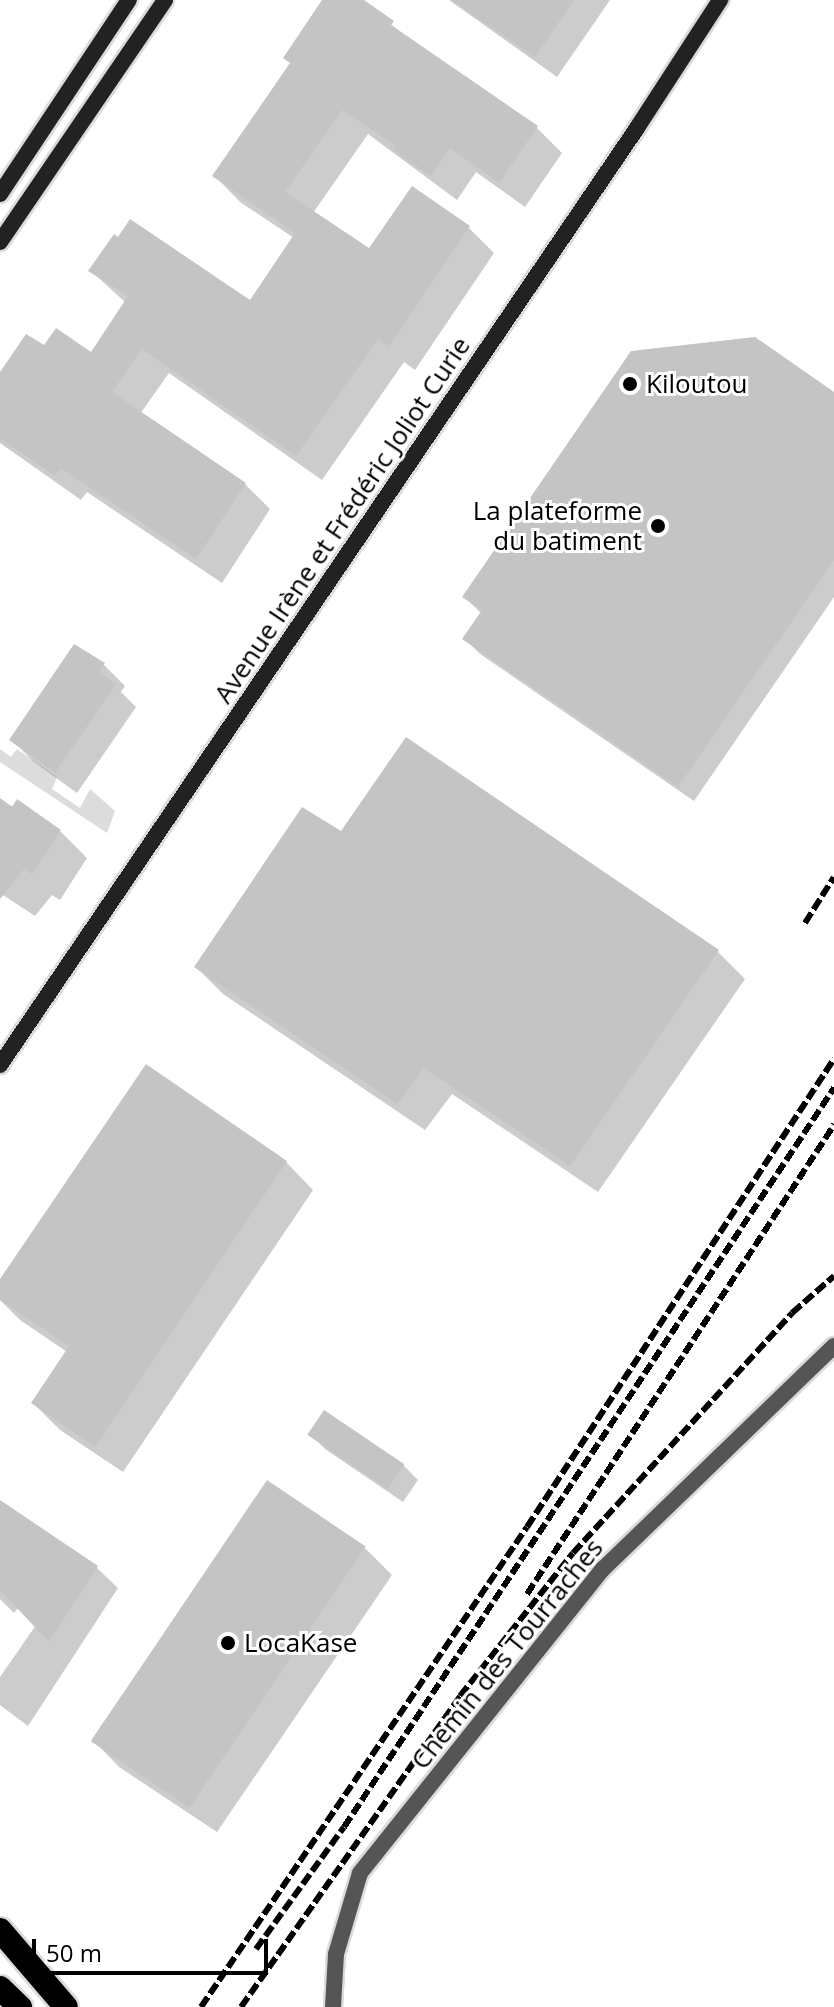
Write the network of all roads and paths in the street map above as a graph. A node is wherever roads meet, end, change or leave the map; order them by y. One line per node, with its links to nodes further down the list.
1 (129, 0): 4 (street)
2 (165, 0): 5 (street)
3 (720, 0): 6 (street, Avenue Irène et Frédéric Joliot Curie)
4 (0, 194)
5 (0, 242)
6 (0, 1065)
7 (834, 1346): 12 (street, Chemin des Tourraches)
8 (0, 1930): 11 (highway)
9 (0, 1988): 10 (highway)
10 (20, 2007)
11 (66, 2007)
12 (333, 2007)

